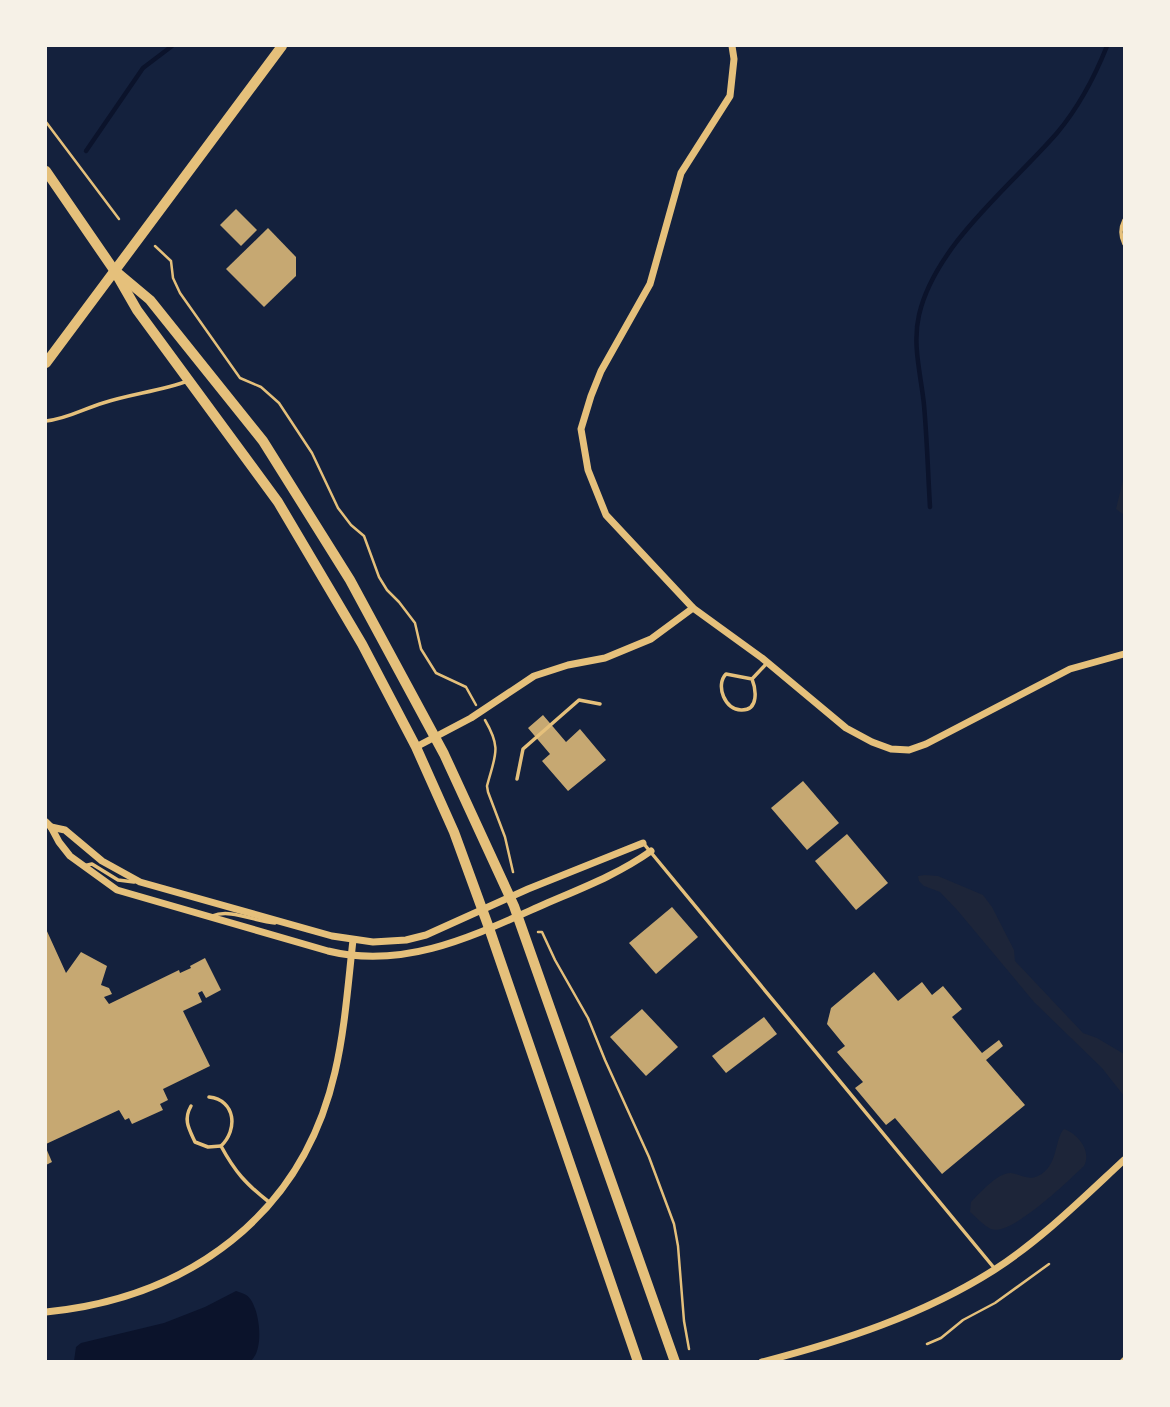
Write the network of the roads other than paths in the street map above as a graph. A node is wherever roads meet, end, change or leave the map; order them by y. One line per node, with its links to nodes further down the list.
1 (282, 46): 6 (main road)
2 (732, 46): 10 (street)
3 (46, 171): 6 (main road)
4 (1125, 220): 5 (lane)
5 (1125, 244)
6 (114, 270): 7 (main road); 8 (main road); 15 (main road)
7 (46, 363)
8 (190, 380): 9 (lane); 16 (main road)
9 (46, 421)
10 (693, 608): 12 (street); 15 (street)
11 (1125, 654): 12 (street)
12 (767, 663): 13 (lane)
13 (752, 679): 13 (lane)
14 (600, 705): 17 (lane)
15 (435, 737): 16 (street); 24 (main road)
16 (416, 747): 26 (main road)
17 (517, 779)
18 (48, 825): 21 (street); 22 (street)
19 (643, 843): 20 (lane); 24 (street)
20 (651, 851): 27 (street); 38 (lane)
21 (83, 866): 22 (lane); 25 (street)
22 (140, 881): 23 (street)
23 (167, 890): 25 (street); 29 (street)
24 (510, 897): 26 (street); 27 (main road)
25 (164, 904): 28 (street)
26 (482, 910): 30 (main road); 31 (street)
27 (518, 916): 30 (street); 41 (main road)
28 (209, 917): 29 (lane); 32 (street)
29 (288, 924): 31 (street)
30 (489, 928): 32 (street); 40 (main road)
31 (353, 940): 32 (street)
32 (351, 956): 37 (street)
33 (209, 1097): 35 (lane)
34 (191, 1106): 35 (lane)
35 (222, 1146): 37 (lane)
36 (1125, 1160): 38 (street)
37 (270, 1203): 39 (street)
38 (995, 1269): 42 (street)
39 (46, 1312)
40 (638, 1362)
41 (676, 1362)
42 (762, 1362)

